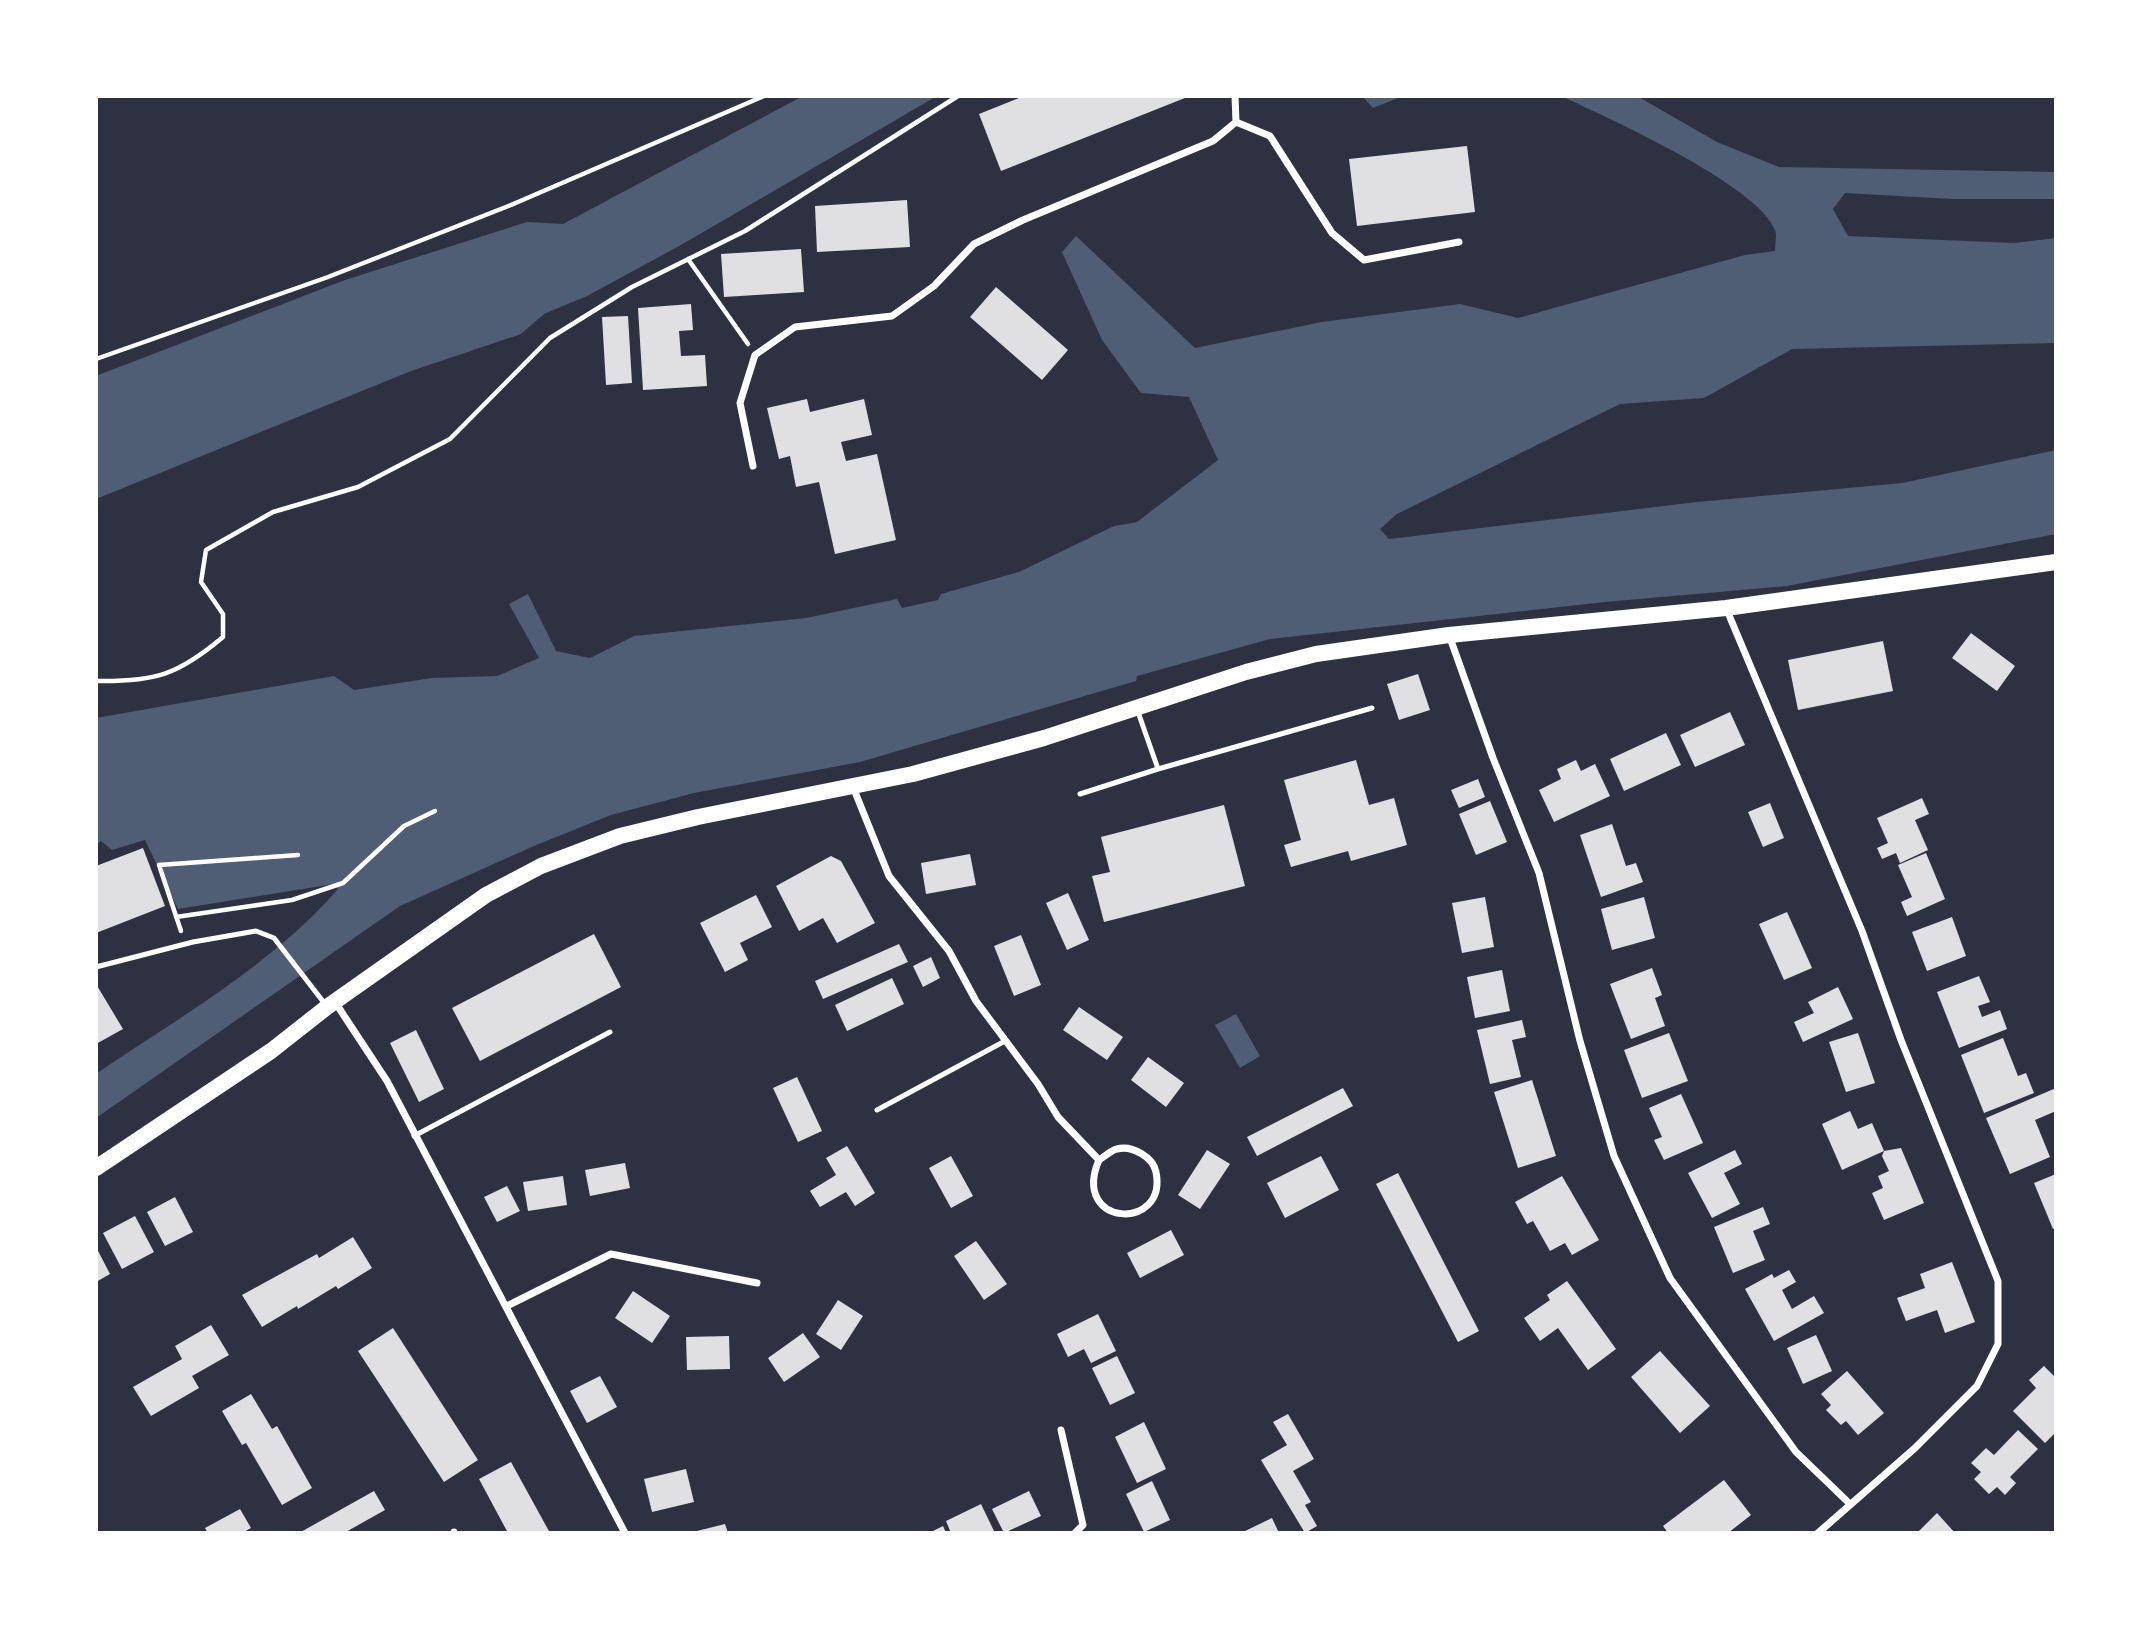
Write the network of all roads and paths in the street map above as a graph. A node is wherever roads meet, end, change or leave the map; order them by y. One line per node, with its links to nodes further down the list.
1 (764, 96): 8 (path)
2 (958, 96): 6 (path)
3 (1235, 96): 4 (street)
4 (1236, 122): 5 (street); 7 (street)
5 (1459, 242)
6 (688, 259): 7 (path); 13 (path)
7 (755, 355): 9 (street)
8 (96, 359)
9 (752, 466)
10 (2056, 562): 11 (main road)
11 (1726, 608): 12 (main road); 34 (street)
12 (1449, 635): 15 (main road); 34 (street)
13 (96, 681)
14 (1372, 708): 16 (lane)
15 (1138, 709): 16 (lane); 17 (main road)
16 (1158, 769): 18 (lane)
17 (853, 787): 24 (main road); 26 (street)
18 (1080, 794)
19 (435, 811): 21 (path)
20 (298, 855): 21 (path)
21 (176, 917): 22 (path)
22 (185, 944): 23 (lane); 24 (lane)
23 (96, 967)
24 (331, 1004): 28 (street); 30 (main road)
25 (610, 1032): 28 (lane)
26 (1005, 1041): 27 (lane); 29 (street)
27 (877, 1110)
28 (414, 1136): 32 (street)
29 (1099, 1160): 29 (street)
30 (96, 1168)
31 (757, 1283): 32 (street)
32 (507, 1307): 35 (street)
33 (1062, 1430): 36 (street)
34 (1850, 1504): 37 (street)
35 (625, 1533)
36 (1075, 1533)
37 (1818, 1533)

